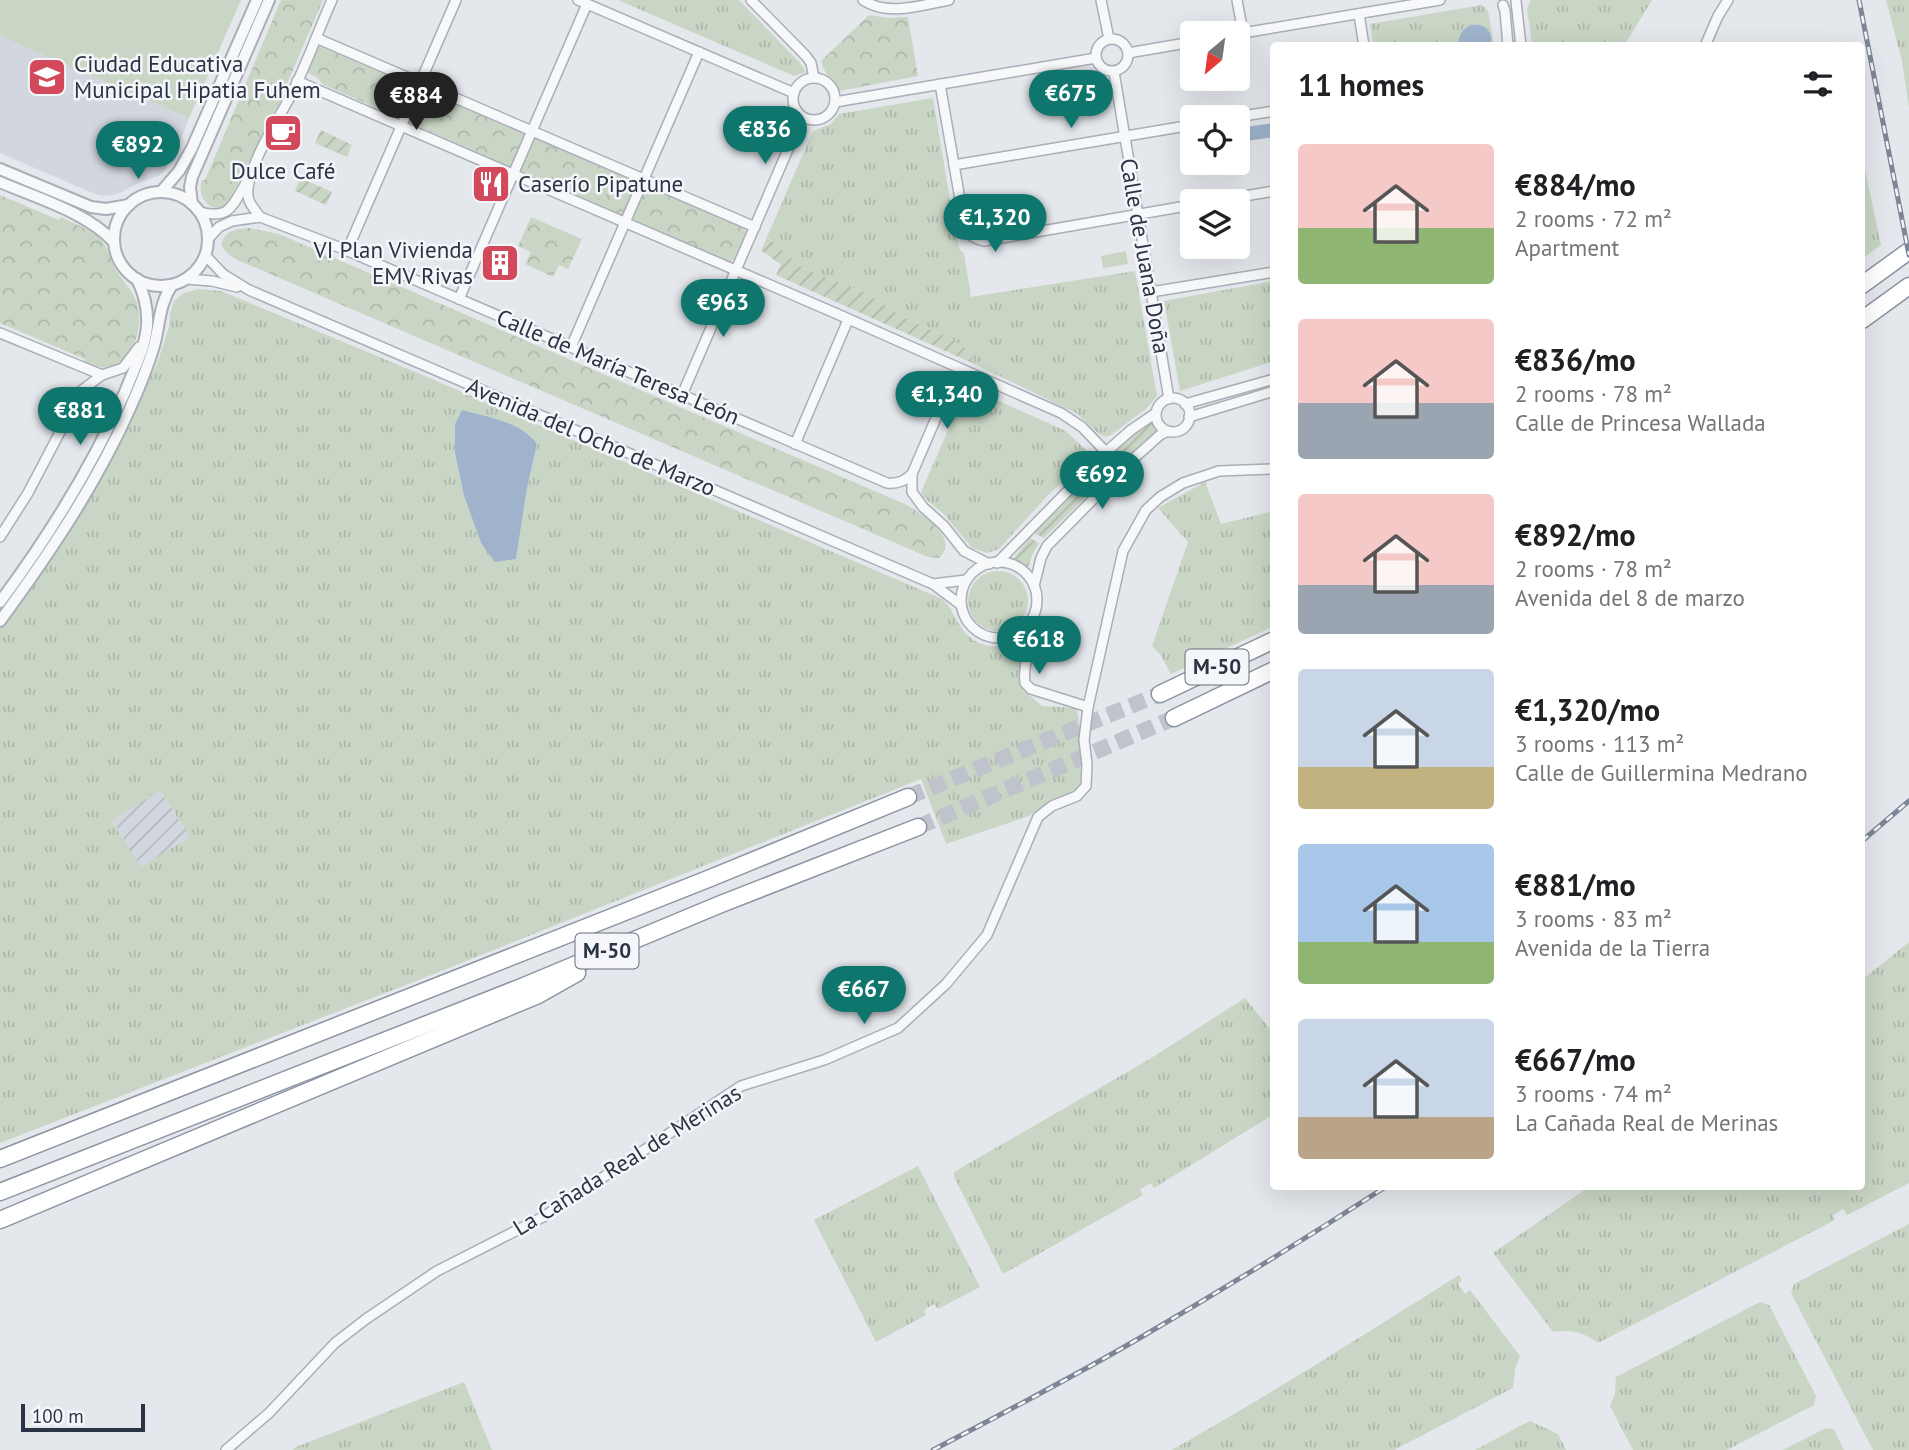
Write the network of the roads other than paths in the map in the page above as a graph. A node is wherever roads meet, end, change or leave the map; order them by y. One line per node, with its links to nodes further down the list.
1 (257, 0): 50 (street)
2 (269, 0): 55 (street)
3 (332, 0): 20 (street)
4 (456, 0): 33 (street)
5 (863, 0): 6 (street)
6 (949, 0)
7 (1101, 0): 21 (street)
8 (1237, 0): 18 (street)
9 (1440, 0): 15 (street)
10 (1728, 0): 25 (street)
11 (1494, 1): 16 (street)
12 (1517, 1): 16 (street); 24 (street)
13 (582, 2): 27 (street); 42 (street)
14 (756, 2): 31 (street)
15 (1396, 4): 17 (street)
16 (1503, 5): 23 (street)
17 (1359, 14): 19 (street); 22 (street)
18 (1239, 21)
19 (1250, 31)
20 (316, 38): 32 (street); 33 (street)
21 (1109, 39): 28 (street); 29 (street)
22 (1363, 42)
23 (1508, 42)
24 (1521, 42)
25 (1707, 42)
26 (1180, 44): 28 (street)
27 (699, 52): 35 (street); 48 (street)
28 (1128, 53): 30 (street)
29 (1096, 58): 30 (street); 34 (street)
30 (1114, 72): 43 (street, Calle de Juana Doña)
31 (814, 78): 35 (street); 36 (street)
32 (297, 81): 40 (street); 46 (street)
33 (421, 82): 40 (street); 42 (street)
34 (940, 84): 36 (street); 44 (street)
35 (794, 93): 39 (street)
36 (835, 102): 39 (street)
37 (1270, 112): 38 (street)
38 (1250, 115)
39 (802, 117): 59 (street)
40 (402, 126): 47 (street); 62 (street)
41 (1180, 127): 43 (street)
42 (532, 130): 47 (street); 48 (street)
43 (1124, 136): 44 (street); 56 (street, Calle de Juana Doña)
44 (954, 165): 56 (street)
45 (0, 169): 53 (street)
46 (252, 174): 55 (street); 57 (street)
47 (513, 174): 58 (street); 74 (street)
48 (643, 178): 58 (street); 59 (street)
49 (0, 182): 61 (street)
50 (161, 192): 53 (street); 55 (street)
51 (1270, 192): 52 (street)
52 (1250, 195)
53 (128, 205): 61 (street)
54 (1180, 207): 56 (street)
55 (196, 208): 60 (street)
56 (1138, 214): 73 (street, Calle de Juana Doña)
57 (260, 216): 60 (street); 62 (street, Calle de María Teresa León)
58 (624, 223): 65 (street); 79 (street)
59 (755, 227): 65 (street)
60 (209, 239): 64 (street)
61 (114, 242): 67 (street)
62 (347, 251): 74 (street, Calle de María Teresa León)
63 (1909, 251): 69 (highway)
64 (205, 255): 68 (street); 72 (street, Avenida del Ocho de Marzo)
65 (736, 271): 76 (street); 88 (street)
66 (1270, 273): 73 (street)
67 (137, 279): 70 (street); 78 (street)
68 (186, 279): 70 (street); 72 (street, Avenida del Ocho de Marzo)
69 (1865, 283)
70 (173, 285): 105 (street)
71 (1909, 286): 75 (highway)
72 (249, 290): 101 (street, Avenida del Ocho de Marzo)
73 (1151, 292): 89 (street, Calle de Juana Doña)
74 (459, 299): 79 (street, Calle de María Teresa León)
75 (1865, 318)
76 (848, 320): 80 (street); 94 (street)
77 (0, 333): 81 (street)
78 (144, 341): 83 (street); 103 (street)
79 (571, 347): 88 (street, Calle de María Teresa León)
80 (947, 362): 82 (street); 85 (street)
81 (77, 365): 83 (street); 86 (street)
82 (970, 374): 85 (street); 95 (street)
83 (102, 375): 86 (street)
84 (1270, 380): 90 (street)
85 (951, 383): 97 (street)
86 (82, 390): 98 (street)
87 (1270, 391): 92 (street)
88 (682, 395): 94 (street, Calle de María Teresa León)
89 (1169, 399): 90 (street); 91 (street)
90 (1185, 404): 92 (street)
91 (1156, 413): 93 (street); 95 (street)
92 (1189, 416): 93 (street)
93 (1168, 431): 102 (street)
94 (795, 444): 97 (street, Calle de María Teresa León)
95 (1106, 452): 99 (street)
96 (1270, 469): 110 (street, La Cañada Real de Merinas)
97 (912, 474): 99 (street)
98 (0, 537)
99 (993, 563): 100 (street); 102 (street)
100 (967, 580): 101 (street, Avenida del Ocho de Marzo); 104 (street)
101 (933, 584): 104 (street, Avenida del Ocho de Marzo)
102 (1034, 587): 106 (street)
103 (0, 603)
104 (961, 605): 106 (street)
105 (0, 621)
106 (1024, 629): 110 (street)
107 (1270, 642): 109 (highway, M-50)
108 (1270, 672): 111 (highway, M-50)
109 (1160, 694)
110 (1088, 706): 118 (street, La Cañada Real de Merinas)
111 (1174, 718)
112 (908, 797): 115 (highway, M-50)
113 (918, 827): 114 (highway, M-50)
114 (641, 937): 116 (highway, M-50); 117 (highway)
115 (0, 1159)
116 (0, 1192)
117 (0, 1220)
118 (226, 1450)

